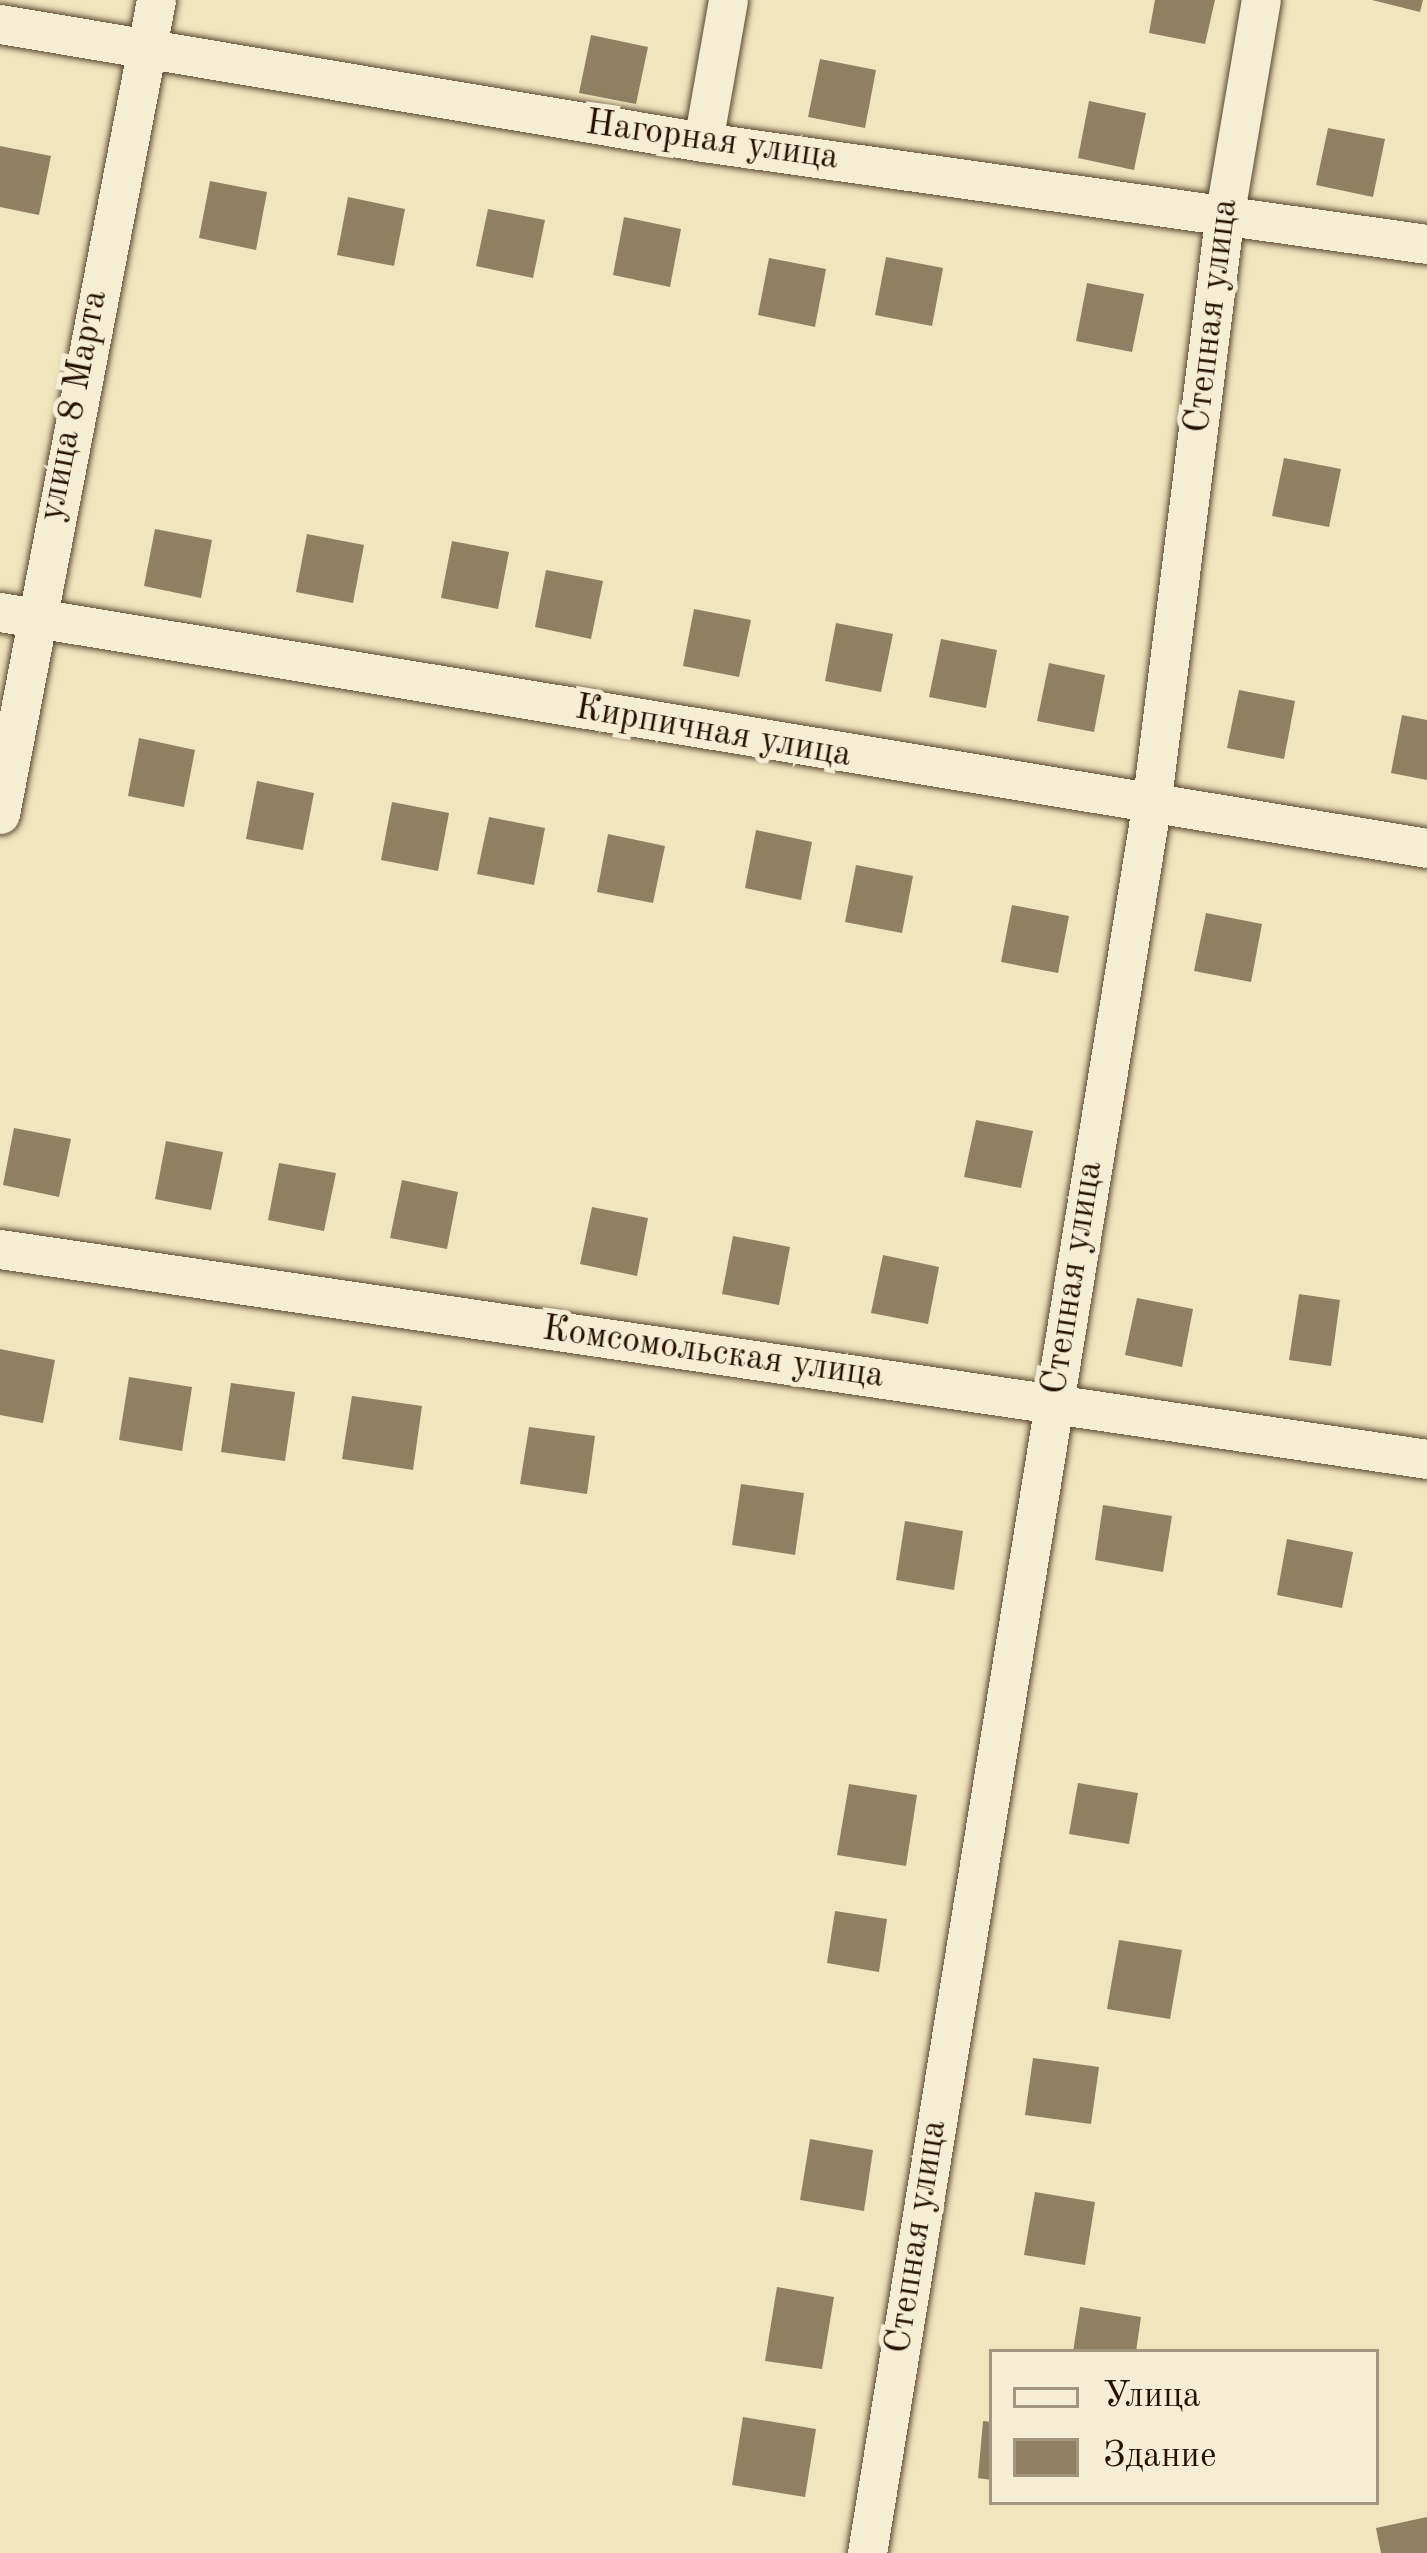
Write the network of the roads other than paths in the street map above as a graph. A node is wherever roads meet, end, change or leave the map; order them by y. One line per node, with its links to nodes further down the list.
1 (156, 0): 5 (street, улица 8 Марта)
2 (728, 0): 6 (street)
3 (1261, 0): 7 (street, Степная улица)
4 (0, 25): 5 (street, Нагорная улица)
5 (144, 52): 6 (street, Нагорная улица); 9 (street, улица 8 Марта)
6 (703, 142): 7 (street, Нагорная улица)
7 (1225, 212): 8 (street, Нагорная улица); 10 (street, Степная улица)
8 (1427, 244)
9 (17, 615): 10 (street, Кирпичная улица); 11 (street, улица 8 Марта)
10 (1151, 807): 12 (street, Кирпичная улица); 14 (street, Степная улица)
11 (0, 814)
12 (1427, 848)
13 (0, 1249): 14 (street, Комсомольская улица)
14 (1054, 1404): 15 (street, Комсомольская улица); 16 (street, Степная улица)
15 (1427, 1459)
16 (867, 2553)

